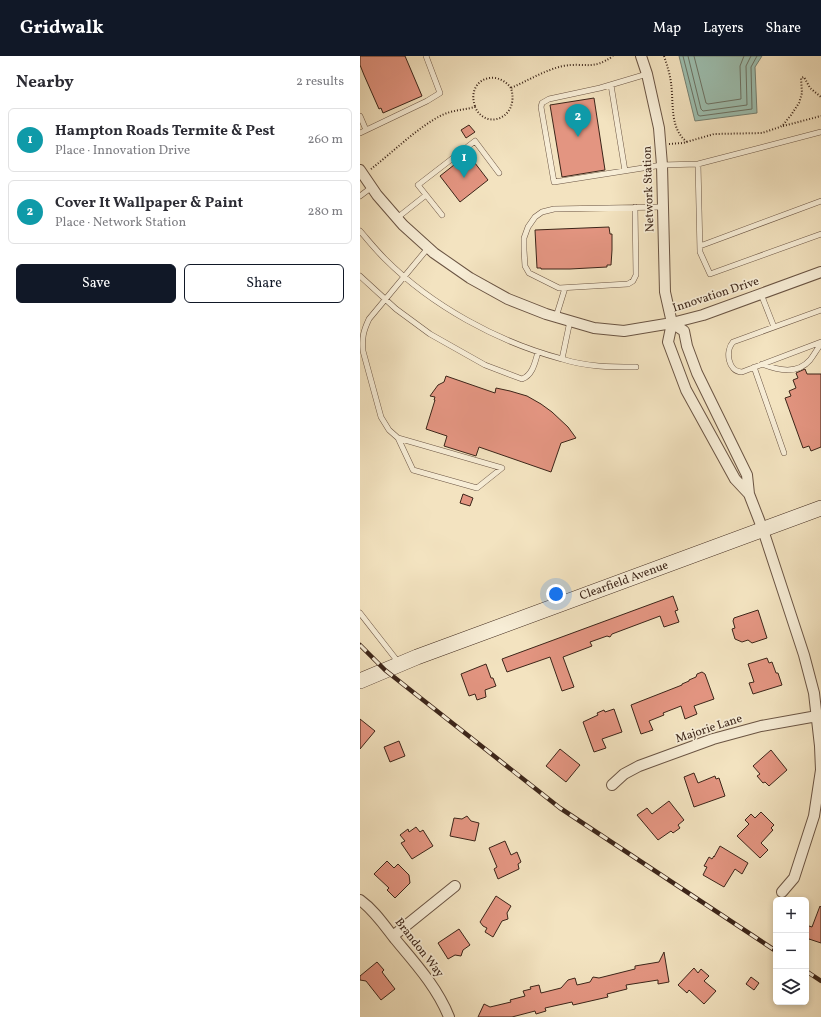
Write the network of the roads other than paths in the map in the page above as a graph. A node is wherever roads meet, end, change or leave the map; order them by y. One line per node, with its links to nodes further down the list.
1 (426, 56): 6 (lane)
2 (641, 56): 3 (street, Network Station)
3 (647, 74): 4 (lane); 10 (street, Network Station)
4 (611, 85): 11 (lane); 11 (lane)
5 (360, 116): 6 (lane)
6 (366, 130): 8 (lane)
7 (821, 132): 9 (lane)
8 (360, 133)
9 (698, 164): 10 (lane); 24 (lane)
10 (662, 165): 11 (lane); 19 (street, Network Station)
11 (625, 171)
12 (362, 172): 14 (street, Innovation Drive)
13 (498, 173): 15 (lane)
14 (372, 187): 16 (lane); 21 (street, Innovation Drive)
15 (426, 195): 20 (lane); 21 (lane)
16 (360, 196)
17 (821, 201): 24 (lane)
18 (635, 207): 19 (lane); 29 (lane); 29 (lane)
19 (662, 207): 35 (street, Network Station)
20 (442, 215)
21 (397, 218): 25 (street, Innovation Drive)
22 (360, 231): 28 (lane)
23 (821, 234): 24 (lane)
24 (700, 246)
25 (428, 248): 28 (lane); 33 (street, Innovation Drive)
26 (821, 272): 30 (street, Innovation Drive)
27 (360, 276): 31 (lane)
28 (404, 276): 31 (lane); 38 (lane)
29 (565, 288): 33 (lane)
30 (761, 294): 35 (street, Innovation Drive); 36 (lane)
31 (385, 299): 38 (lane); 43 (lane)
32 (821, 310): 36 (lane)
33 (556, 317): 34 (street, Innovation Drive)
34 (570, 321): 35 (street, Innovation Drive); 39 (lane)
35 (672, 323): 45 (street, Network Station); 45 (street, Network Station)
36 (774, 327): 42 (lane)
37 (821, 343): 40 (lane); 40 (lane)
38 (538, 352): 39 (lane)
39 (562, 359): 41 (lane)
40 (762, 364): 42 (lane)
41 (636, 367)
42 (754, 367): 44 (lane)
43 (398, 438): 43 (lane)
44 (784, 453)
45 (749, 494): 47 (street, Network Station)
46 (821, 508): 47 (street, Clearfield Avenue)
47 (763, 530): 49 (street, Clearfield Avenue); 51 (street, Network Station)
48 (360, 613): 49 (lane)
49 (400, 664): 50 (street, Clearfield Avenue)
50 (360, 681)
51 (819, 716): 52 (street, Majorie Lane); 54 (street, Network Station)
52 (612, 785)
53 (455, 886): 56 (street)
54 (782, 892)
55 (360, 900): 56 (street, Brandon Way)
56 (393, 936): 57 (street, Brandon Way)
57 (449, 1017)

